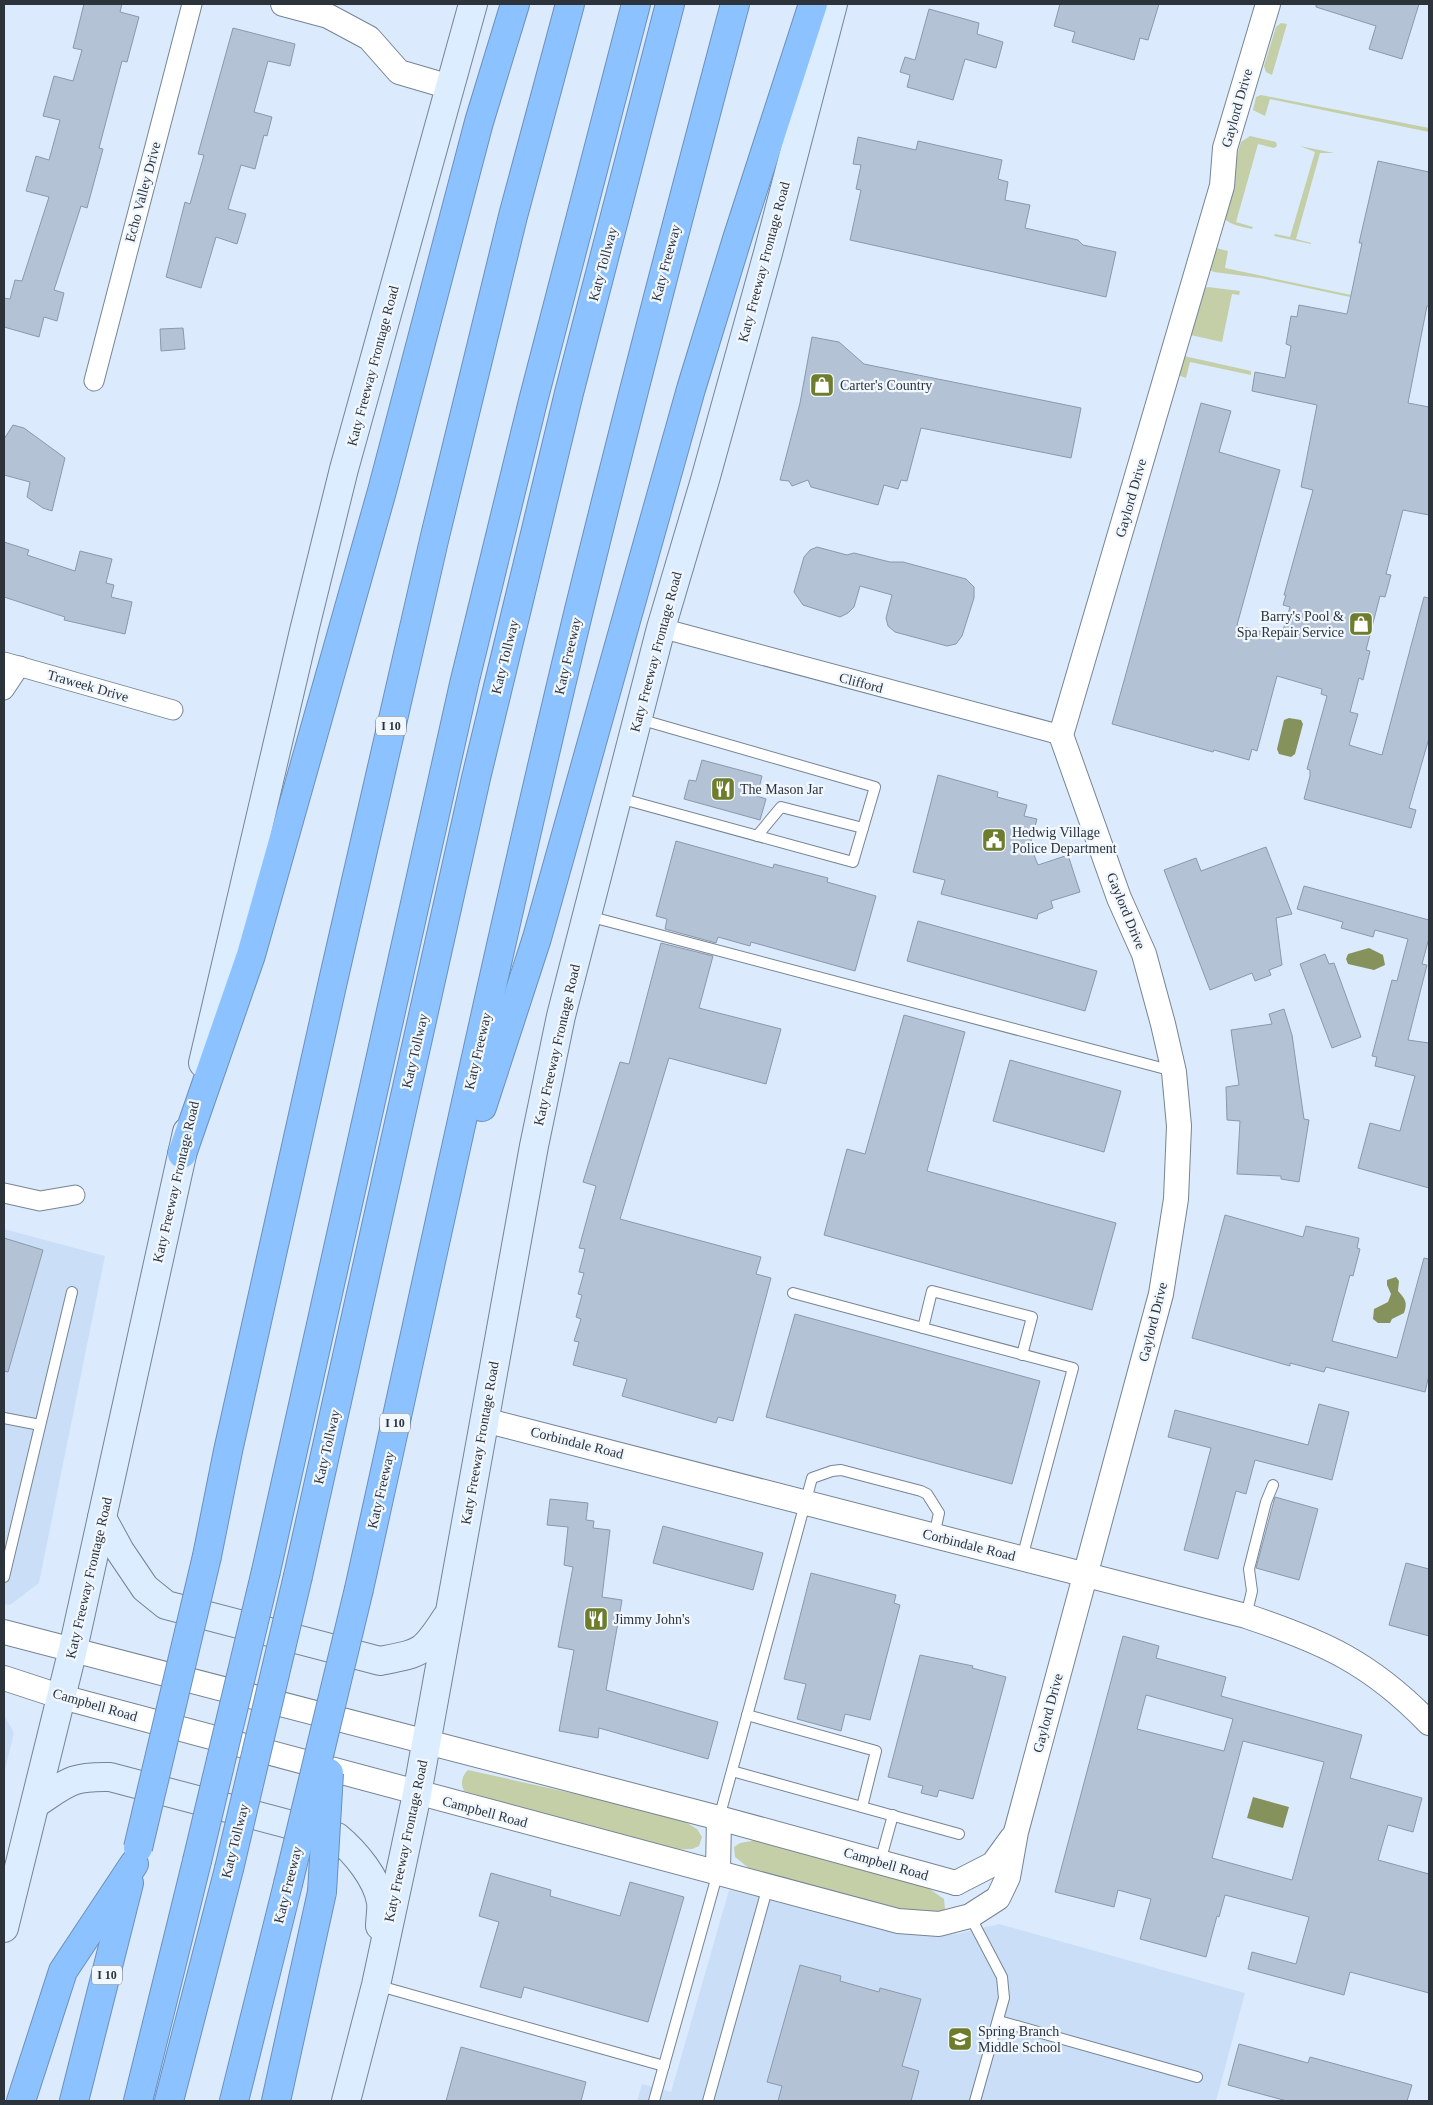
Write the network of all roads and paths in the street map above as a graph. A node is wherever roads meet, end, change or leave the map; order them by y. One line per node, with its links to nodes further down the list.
1 (192, 4): 13 (street, Echo Valley Drive)
2 (283, 4): 12 (street)
3 (473, 4): 12 (main road, Katy Freeway Frontage Road)
4 (515, 4): 25 (highway)
5 (570, 4): 61 (highway, I 10, bridge)
6 (636, 4): 74 (highway, bridge)
7 (670, 4): 75 (highway, Katy Tollway, bridge)
8 (735, 4): 28 (highway, Katy Freeway / I 10)
9 (813, 4): 28 (highway)
10 (832, 4): 14 (main road, Katy Freeway Frontage Road)
11 (1268, 4): 19 (street, Gaylord Drive)
12 (450, 87): 25 (main road, Katy Freeway Frontage Road)
13 (94, 381)
14 (661, 628): 18 (main road, Katy Freeway Frontage Road); 19 (street, Clifford)
15 (12, 664): 16 (street); 17 (street, Traweek Drive)
16 (4, 690)
17 (173, 710)
18 (638, 719): 20 (main road, Katy Freeway Frontage Road); 21 (lane)
19 (1061, 736): 24 (street, Gaylord Drive)
20 (617, 798): 22 (lane); 23 (main road, Katy Freeway Frontage Road)
21 (863, 828): 22 (lane); 22 (lane)
22 (757, 836)
23 (588, 916): 24 (lane); 34 (main road, Katy Freeway Frontage Road)
24 (1174, 1072): 41 (street, Gaylord Drive)
25 (182, 1154): 38 (main road, Katy Freeway Frontage Road)
26 (4, 1193): 27 (street)
27 (75, 1195)
28 (432, 1258): 49 (highway, Katy Freeway / I 10, bridge)
29 (72, 1292): 35 (lane)
30 (793, 1293): 31 (lane)
31 (923, 1328): 32 (lane); 32 (lane)
32 (1022, 1354): 40 (lane)
33 (4, 1418): 35 (lane)
34 (484, 1420): 37 (street, Corbindale Road); 43 (main road, Katy Freeway Frontage Road)
35 (40, 1425): 42 (lane)
36 (1273, 1485): 44 (lane)
37 (805, 1502): 39 (street, Corbindale Road); 39 (lane); 50 (lane)
38 (102, 1518): 43 (main road); 46 (main road, Katy Freeway Frontage Road)
39 (934, 1536): 40 (street, Corbindale Road)
40 (1022, 1558): 41 (street, Corbindale Road)
41 (1086, 1575): 44 (street, Corbindale Road); 59 (street, Gaylord Drive)
42 (4, 1577)
43 (450, 1612): 52 (main road, Katy Freeway Frontage Road)
44 (1246, 1616): 51 (street, Corbindale Road)
45 (4, 1632): 46 (street, Campbell Road)
46 (73, 1649): 48 (main road, Katy Freeway Frontage Road); 52 (street, Campbell Road)
47 (4, 1678): 48 (street, Campbell Road)
48 (62, 1697): 54 (street, Campbell Road); 55 (main road, Katy Freeway Frontage Road)
49 (332, 1706): 76 (highway, Katy Freeway / I 10, bridge); 77 (highway, bridge)
50 (747, 1715): 53 (lane); 56 (lane)
51 (1429, 1723)
52 (426, 1741): 54 (main road, Katy Freeway Frontage Road); 58 (street, Campbell Road)
53 (732, 1770): 56 (lane); 58 (lane)
54 (417, 1794): 63 (street, Campbell Road); 68 (main road, Katy Freeway Frontage Road)
55 (35, 1804): 67 (main road, Katy Freeway Frontage Road); 68 (main road)
56 (862, 1807): 57 (lane)
57 (893, 1815): 60 (lane); 62 (lane)
58 (719, 1818): 62 (street, Campbell Road); 63 (street)
59 (1016, 1832): 64 (street, Gaylord Drive); 66 (street, Gaylord Drive)
60 (959, 1834)
61 (136, 1856): 72 (highway); 73 (highway, I 10)
62 (880, 1862): 64 (street, Campbell Road)
63 (718, 1872): 65 (street, Campbell Road); 70 (lane)
64 (956, 1883): 66 (street)
65 (768, 1886): 66 (street, Campbell Road); 80 (lane)
66 (970, 1916): 69 (lane)
67 (4, 1928)
68 (376, 1985): 70 (lane); 78 (main road, Katy Freeway Frontage Road)
69 (999, 2021): 71 (lane); 81 (lane)
70 (664, 2066): 79 (lane)
71 (1197, 2077)
72 (21, 2101)
73 (74, 2101)
74 (138, 2101)
75 (169, 2101)
76 (234, 2101)
77 (276, 2101)
78 (346, 2101)
79 (654, 2101)
80 (708, 2101)
81 (975, 2101)

